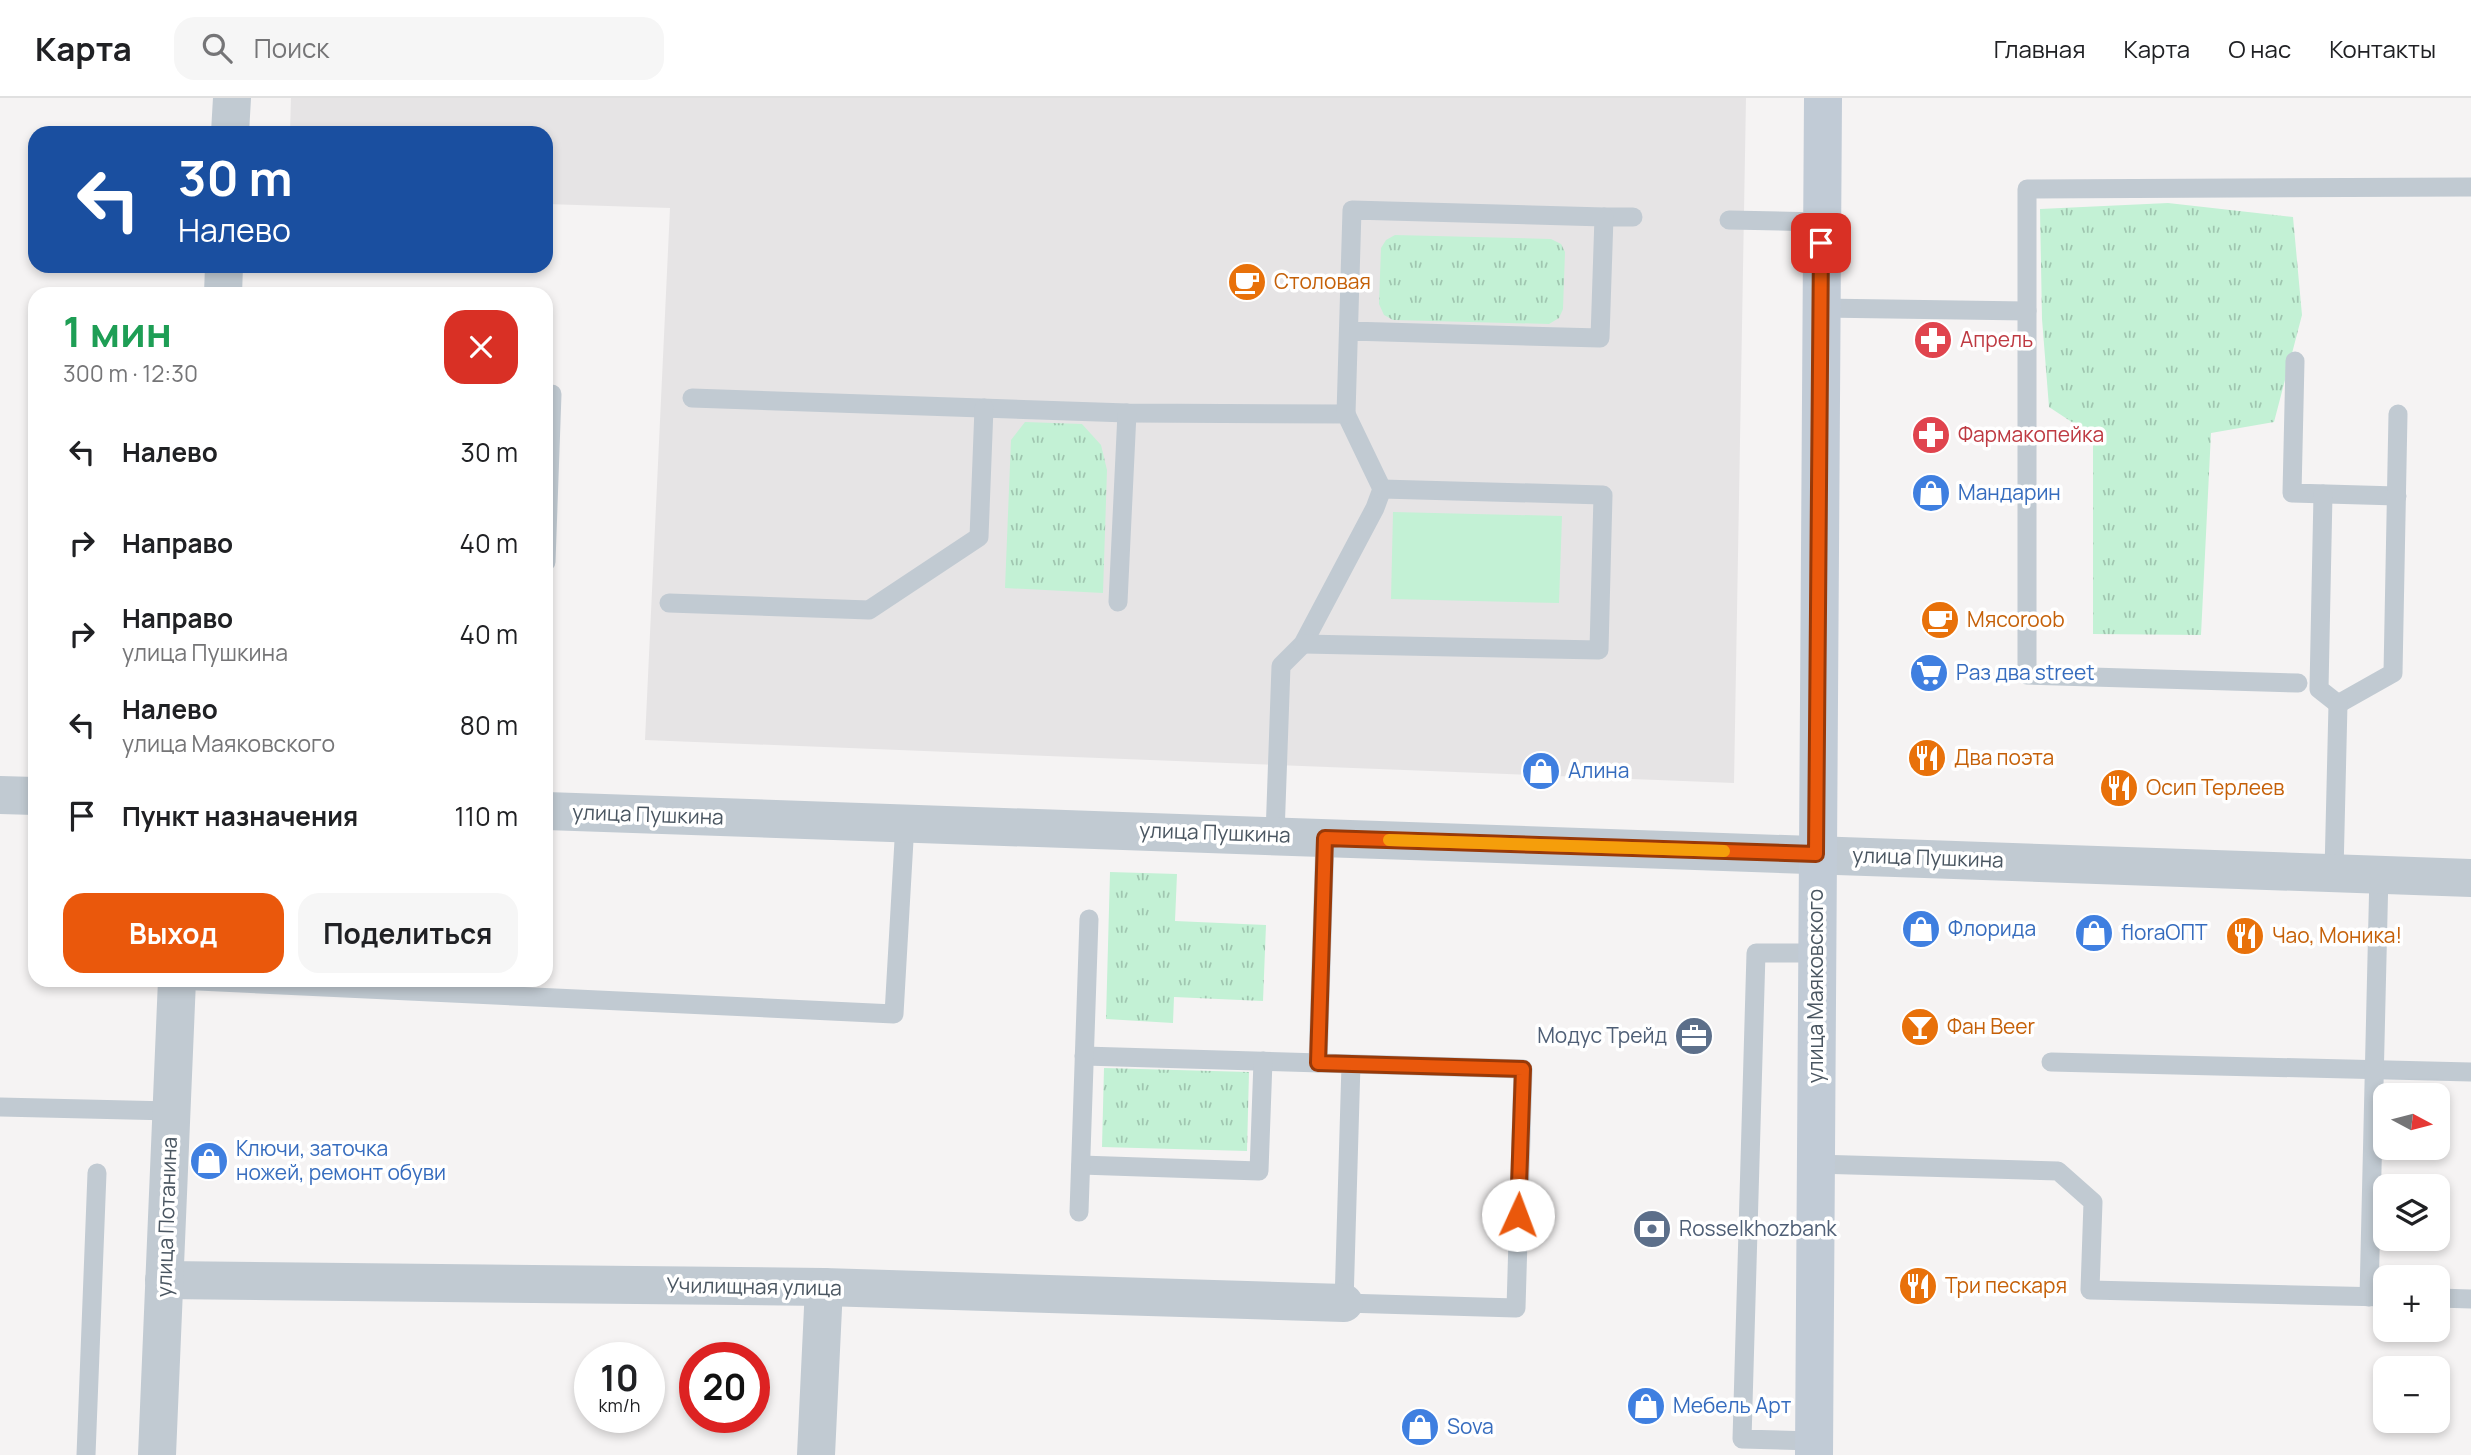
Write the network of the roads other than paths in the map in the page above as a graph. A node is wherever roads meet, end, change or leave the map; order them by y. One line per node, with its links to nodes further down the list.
1 (232, 98): 3 (street)
2 (1823, 98): 8 (main road, улица Маяковского)
3 (230, 126)
4 (2471, 187): 10 (lane)
5 (1604, 217): 6 (lane); 11 (lane); 11 (lane)
6 (1633, 217)
7 (1729, 220): 8 (lane)
8 (1822, 222): 9 (main road, улица Маяковского)
9 (1821, 308): 10 (lane); 32 (main road, улица Маяковского)
10 (2026, 311): 24 (lane)
11 (1349, 331): 16 (lane)
12 (2295, 361): 19 (lane)
13 (692, 398): 14 (lane)
14 (984, 408): 15 (lane); 22 (lane)
15 (1127, 414): 16 (lane); 21 (lane)
16 (1346, 414): 18 (lane)
17 (2398, 414): 20 (lane)
18 (1382, 489): 23 (lane); 23 (lane)
19 (2323, 494): 20 (lane); 25 (lane)
20 (2397, 496): 25 (lane)
21 (1118, 602)
22 (669, 603)
23 (1303, 644): 30 (lane)
24 (2298, 683)
25 (2338, 704): 33 (lane)
26 (0, 795): 27 (street)
27 (28, 796)
28 (553, 811): 29 (street, улица Пушкина)
29 (905, 823): 30 (street, улица Пушкина); 39 (lane)
30 (1275, 835): 31 (street, улица Пушкина)
31 (1325, 838): 32 (street, улица Пушкина); 43 (lane)
32 (1816, 854): 33 (street, улица Пушкина); 37 (main road, улица Маяковского)
33 (2334, 872): 34 (street, улица Пушкина)
34 (2379, 873): 35 (street, улица Пушкина); 45 (lane)
35 (2471, 878)
36 (1089, 919): 40 (lane)
37 (1816, 954): 49 (main road, улица Маяковского); 60 (lane)
38 (177, 987): 48 (street, улица Потанина)
39 (325, 987)
40 (1084, 1056): 41 (lane); 50 (lane)
41 (1263, 1061): 43 (lane); 50 (lane)
42 (2051, 1062): 45 (lane)
43 (1318, 1063): 44 (lane)
44 (1351, 1064): 59 (lane); 59 (lane)
45 (2374, 1069): 46 (lane); 53 (lane)
46 (2471, 1072)
47 (0, 1107): 48 (lane)
48 (171, 1111): 54 (street, улица Потанина)
49 (1815, 1164): 56 (lane); 60 (main road, улица Маяковского)
50 (1081, 1165): 52 (lane)
51 (97, 1173): 61 (lane)
52 (1079, 1212)
53 (2377, 1265)
54 (164, 1280): 55 (street, Училищная улица); 62 (street, улица Потанина)
55 (824, 1287): 59 (street, Училищная улица); 63 (street)
56 (2373, 1297)
57 (2450, 1298): 58 (lane)
58 (2471, 1299)
59 (1344, 1303)
60 (1814, 1448)
61 (86, 1455)
62 (157, 1455)
63 (816, 1455)

